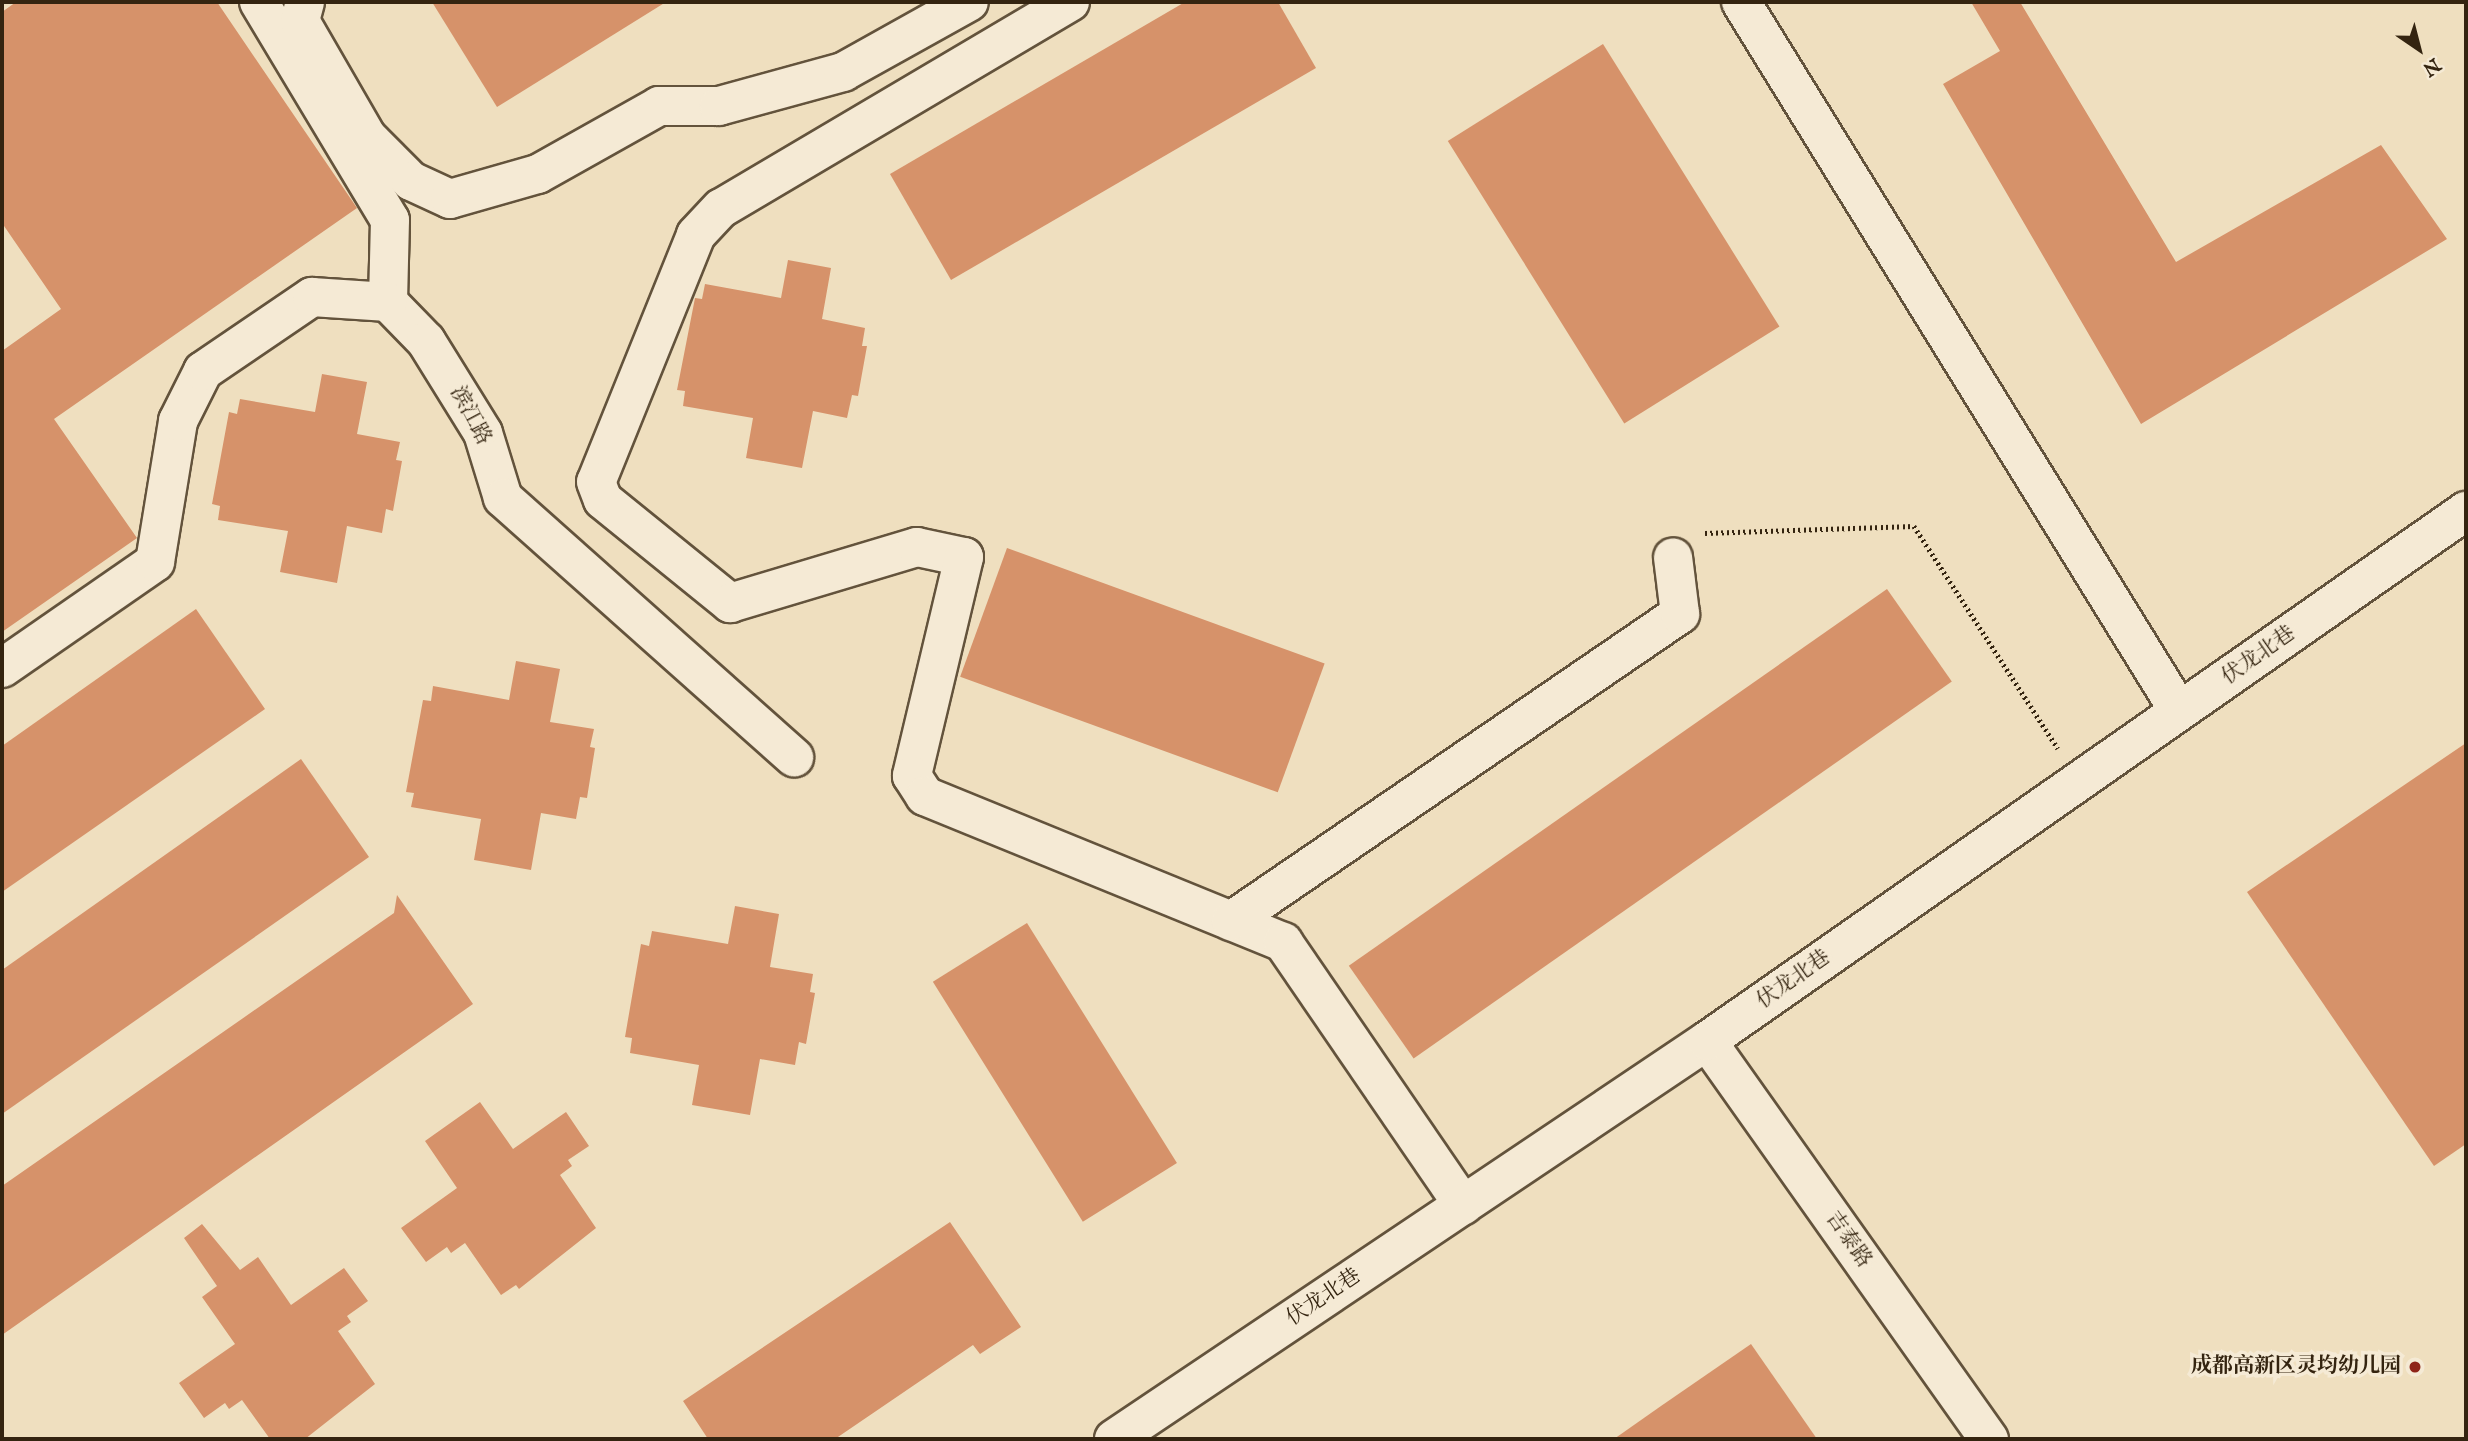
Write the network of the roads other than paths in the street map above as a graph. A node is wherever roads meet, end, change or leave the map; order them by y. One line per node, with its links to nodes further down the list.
1 (259, 2): 6 (street)
2 (305, 2): 3 (street)
3 (969, 2)
4 (1070, 2): 13 (street)
5 (1741, 2): 10 (street)
6 (388, 302): 9 (street); 11 (street, 滨江路)
7 (2466, 511): 10 (street, 伏龙北巷)
8 (1673, 557): 12 (street)
9 (2, 668)
10 (2179, 711): 15 (street, 伏龙北巷)
11 (794, 757)
12 (1278, 888): 13 (street); 14 (street)
13 (1231, 920): 14 (street)
14 (1283, 942): 16 (street)
15 (1707, 1041): 16 (street, 伏龙北巷); 18 (street, 吉泰路)
16 (1463, 1205): 17 (street, 伏龙北巷)
17 (1114, 1439)
18 (1989, 1439)

